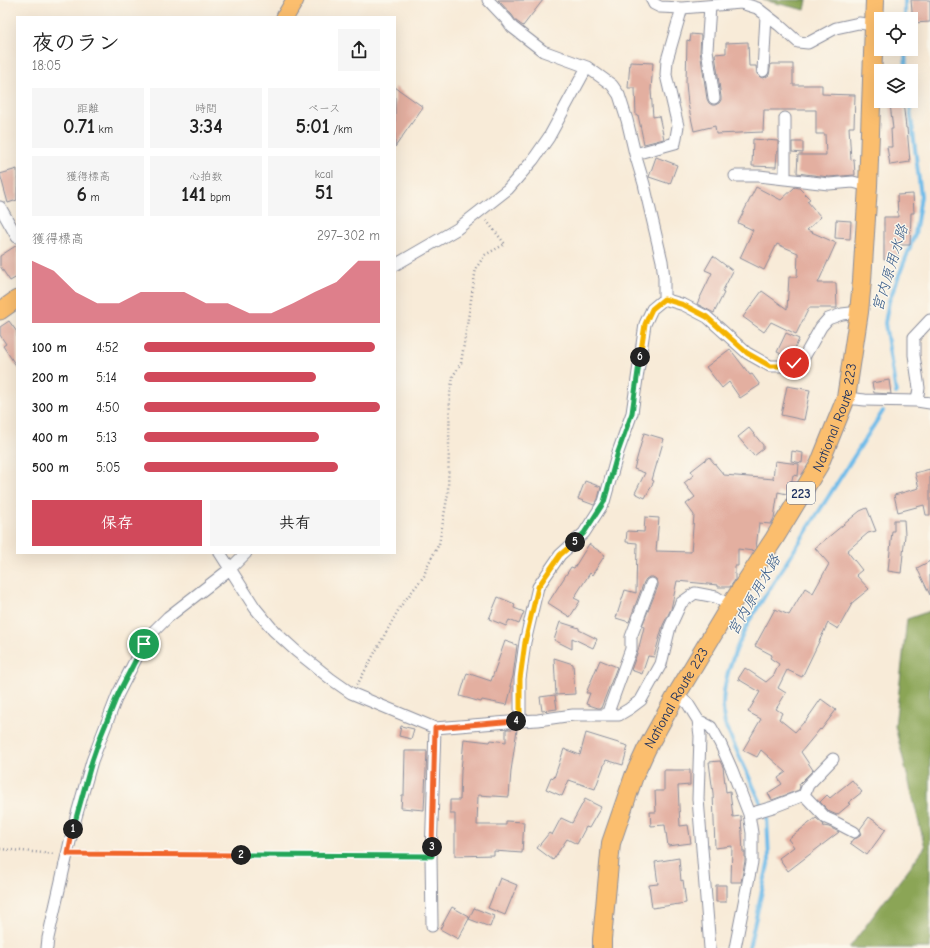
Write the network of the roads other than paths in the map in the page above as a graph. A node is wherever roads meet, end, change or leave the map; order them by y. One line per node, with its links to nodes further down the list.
1 (295, 0): 8 (main road)
2 (488, 0): 11 (street)
3 (652, 0): 6 (street)
4 (874, 0): 7 (highway, National Route 223 / 223)
5 (710, 6): 6 (street); 9 (street); 13 (street)
6 (682, 8): 15 (street)
7 (874, 12)
8 (286, 16)
9 (766, 16): 10 (street); 12 (street)
10 (874, 25): 18 (highway, National Route 223 / 223)
11 (587, 68): 15 (street); 21 (street)
12 (763, 71)
13 (714, 98)
14 (785, 118): 17 (street)
15 (636, 154): 22 (street)
16 (735, 176): 17 (street)
17 (785, 179): 18 (street)
18 (868, 186): 25 (highway, National Route 223 / 223)
19 (0, 207): 20 (street)
20 (16, 236)
21 (396, 264)
22 (664, 299): 25 (street); 38 (street)
23 (16, 300): 24 (main road)
24 (0, 311)
25 (859, 312): 27 (highway, National Route 223 / 223)
26 (930, 320): 28 (street)
27 (846, 398): 28 (street); 34 (highway, National Route 223 / 223)
28 (917, 401): 29 (street)
29 (930, 403)
30 (221, 554): 32 (street)
31 (245, 554): 32 (street)
32 (230, 570): 39 (street); 45 (street)
33 (652, 584): 36 (street)
34 (730, 606): 35 (highway, National Route 223 / 223); 36 (street)
35 (677, 694): 37 (street); 46 (highway, National Route 223 / 223)
36 (607, 715): 38 (street)
37 (698, 720): 42 (street); 47 (street)
38 (520, 721): 39 (street)
39 (435, 728): 44 (street)
40 (833, 759): 41 (street)
41 (804, 795): 42 (street); 43 (street)
42 (752, 814): 48 (street)
43 (854, 832)
44 (432, 926)
45 (47, 948)
46 (602, 948)
47 (710, 948)
48 (735, 948)

